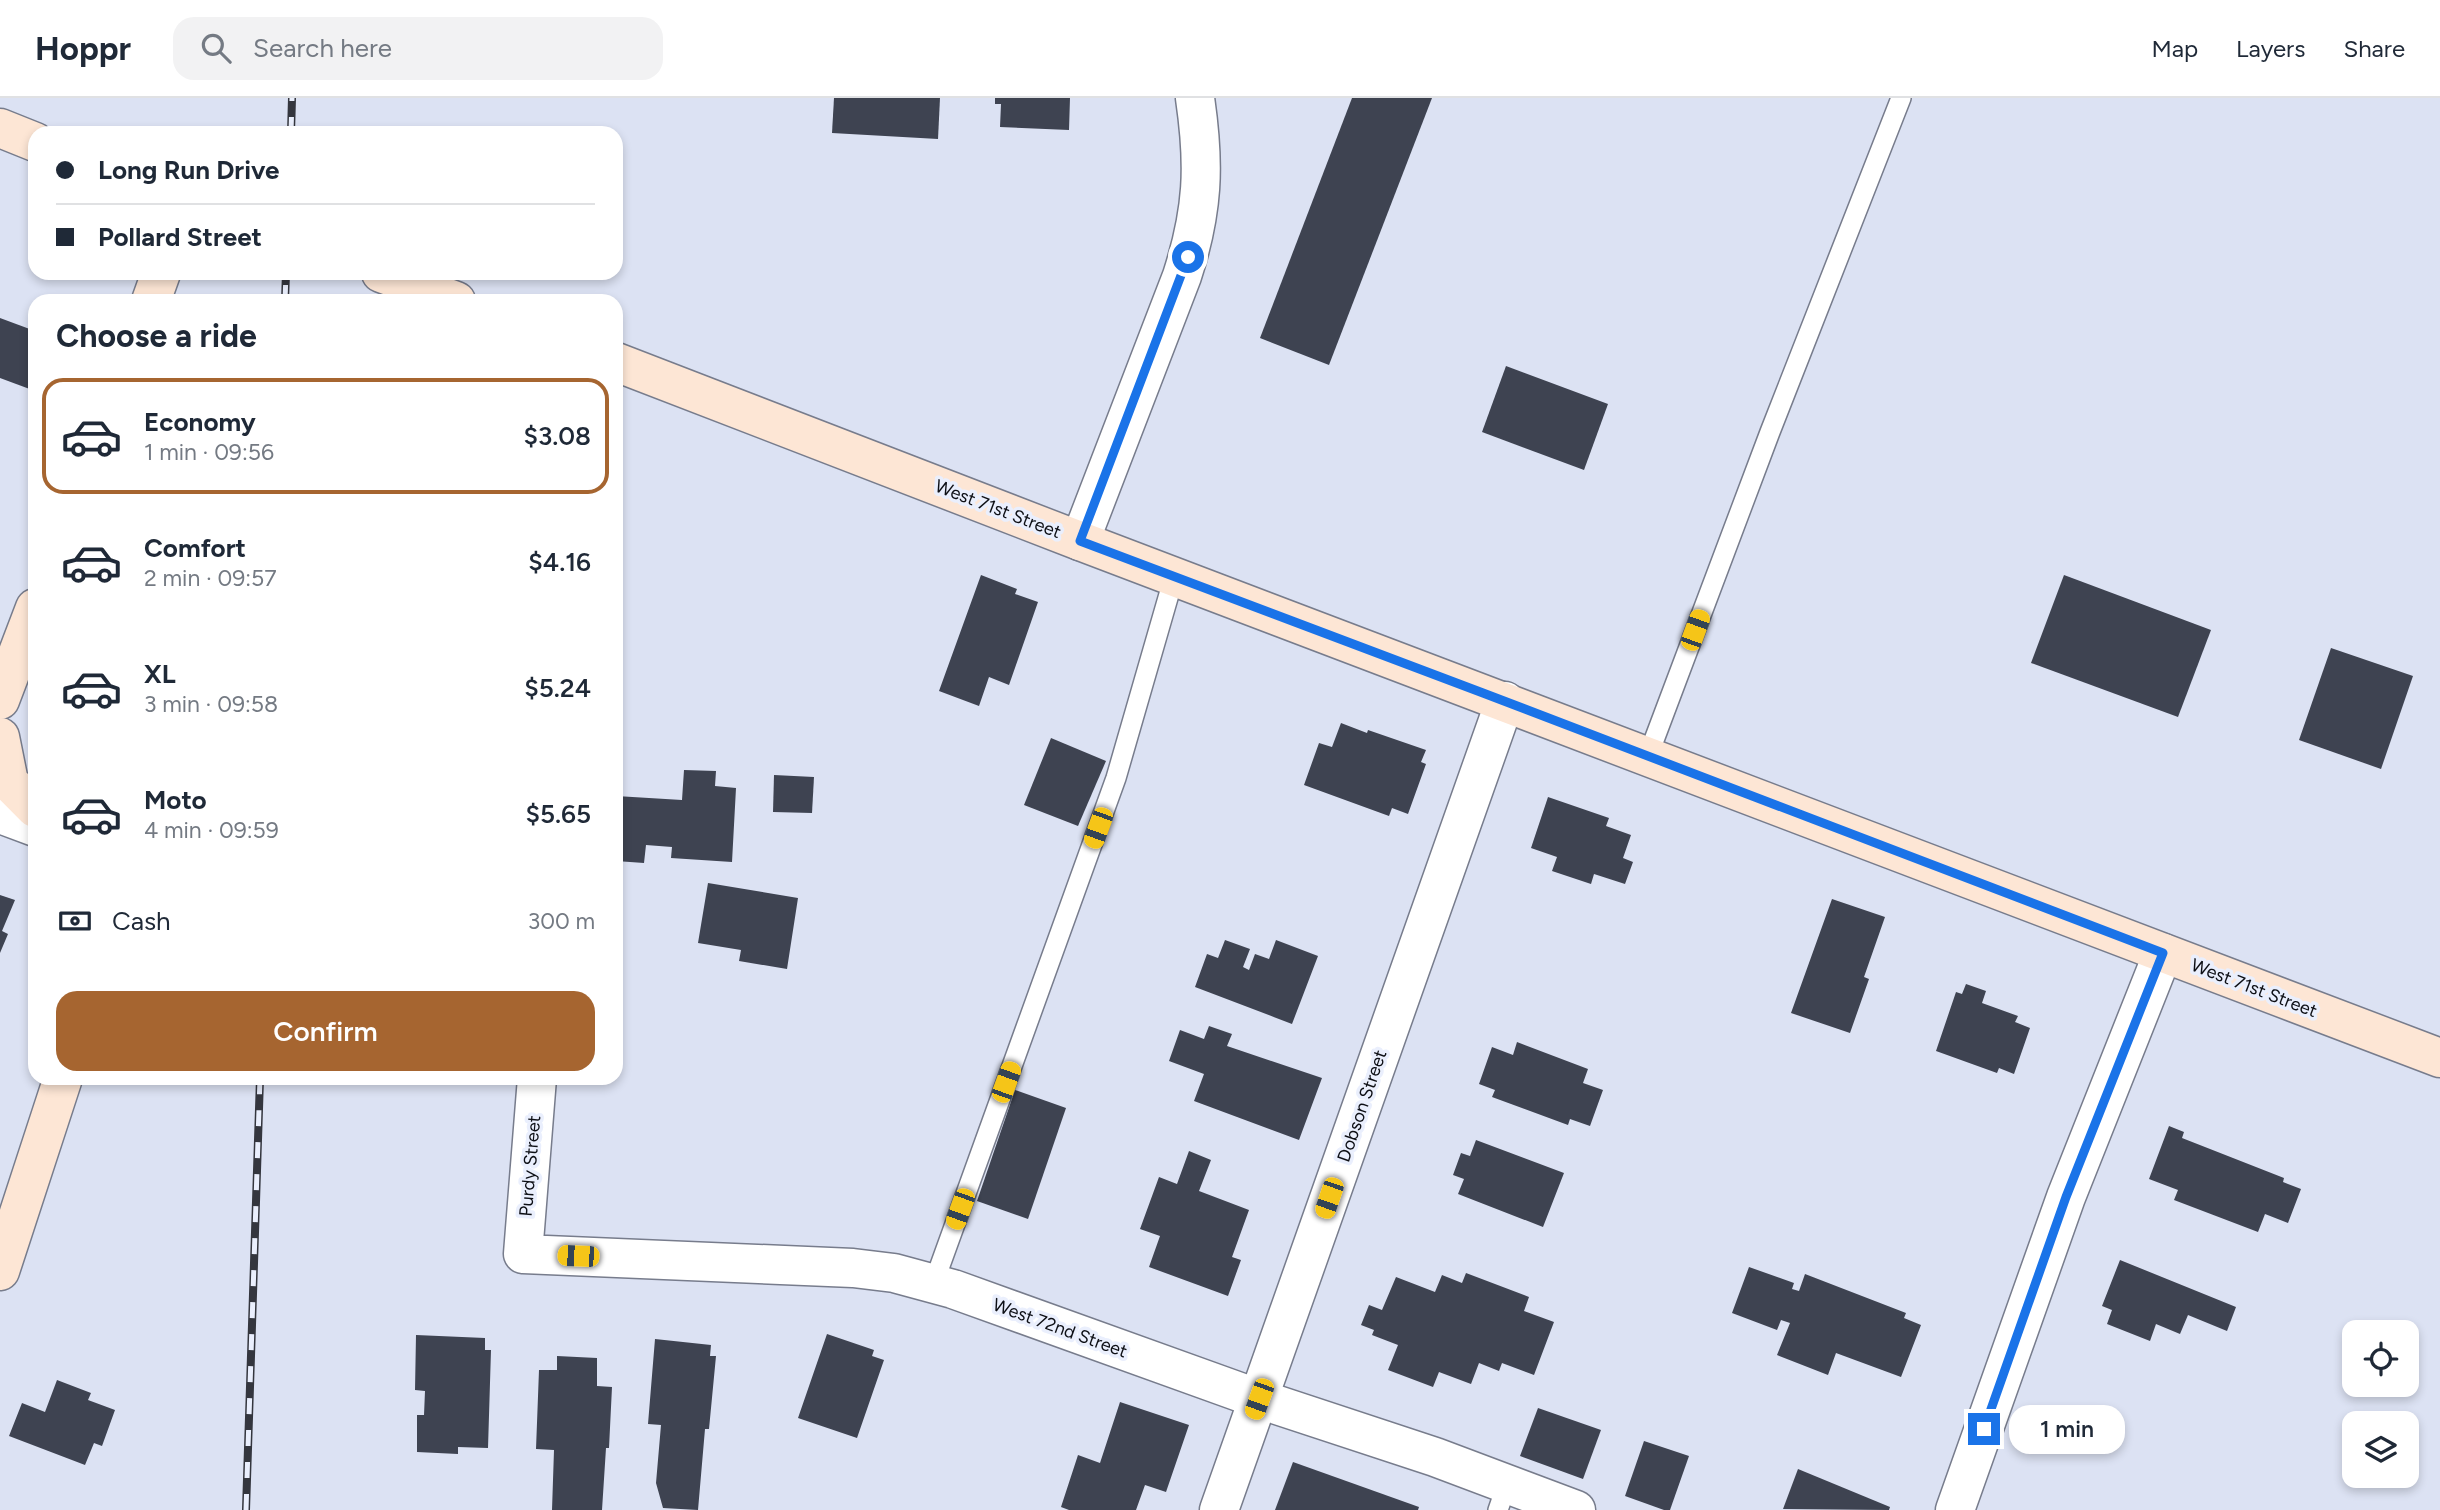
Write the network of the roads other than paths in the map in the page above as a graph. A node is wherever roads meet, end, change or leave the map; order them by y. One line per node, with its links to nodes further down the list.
1 (1195, 98): 8 (street)
2 (1901, 98): 14 (lane)
3 (0, 128): 4 (main road)
4 (28, 139)
5 (400, 280): 6 (main road)
6 (437, 294)
7 (623, 365): 8 (main road, West 71st Street)
8 (1080, 541): 9 (main road, West 71st Street)
9 (1174, 577): 12 (main road, West 71st Street); 24 (lane)
10 (28, 626): 11 (main road)
11 (0, 700)
12 (1505, 701): 14 (main road, West 71st Street); 25 (street, Dobson Street)
13 (1, 741): 15 (main road)
14 (1648, 756): 18 (main road, West 71st Street)
15 (28, 801)
16 (0, 814): 17 (street)
17 (28, 824)
18 (2163, 953): 19 (main road, West 71st Street); 29 (street)
19 (2440, 1058)
20 (60, 1085): 23 (main road)
21 (536, 1085): 22 (street, Purdy Street)
22 (523, 1254): 24 (street, West 72nd Street)
23 (0, 1270)
24 (933, 1285): 25 (street, West 72nd Street)
25 (1259, 1399): 26 (street, West 72nd Street); 27 (street, Dobson Street)
26 (1502, 1497): 28 (street, West 72nd Street)
27 (1219, 1510)
28 (1575, 1510)
29 (1955, 1510)

